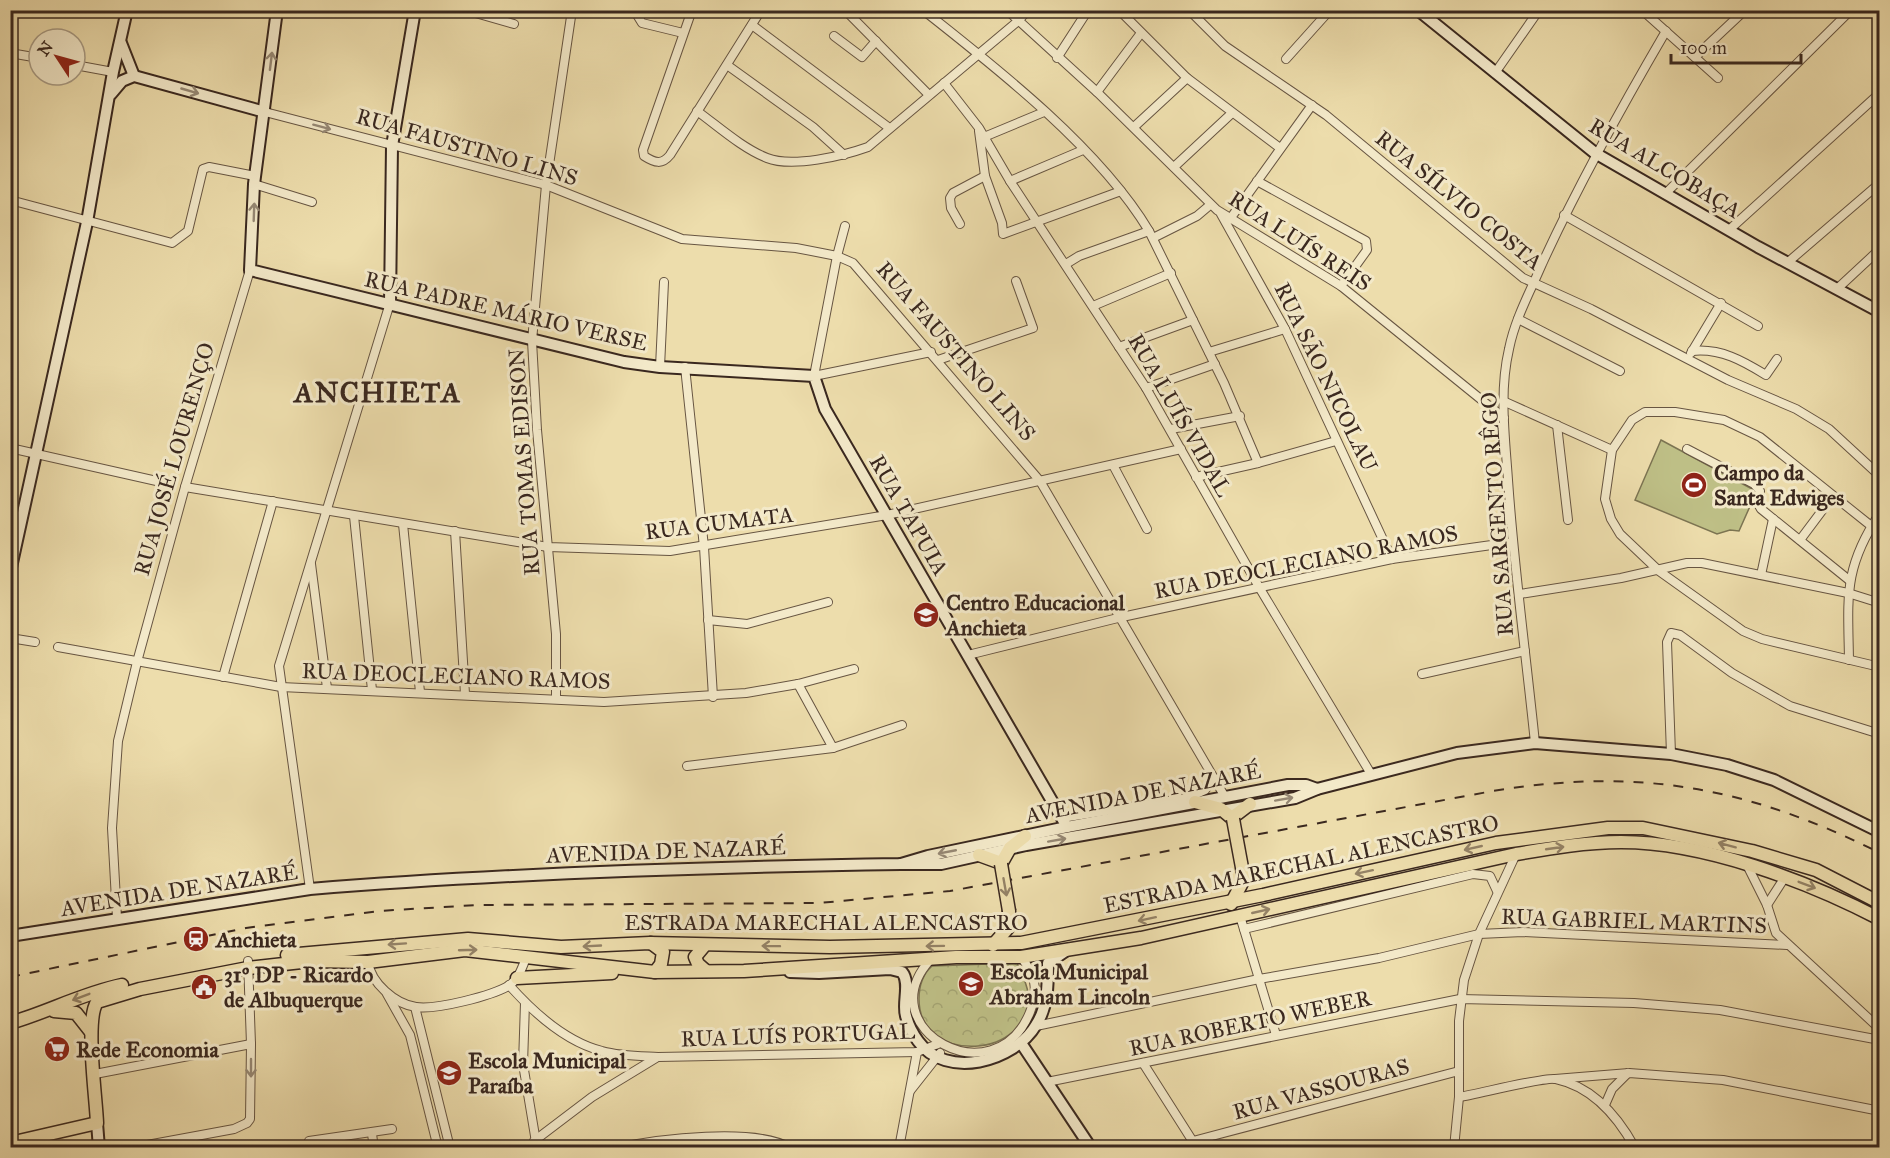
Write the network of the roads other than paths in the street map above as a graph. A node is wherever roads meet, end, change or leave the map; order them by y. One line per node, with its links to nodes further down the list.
1 (127, 10): 30 (main road)
2 (277, 10): 51 (main road, RUA JOSÉ LOURENÇO, one-way to 2)
3 (415, 10): 58 (main road)
4 (465, 10): 23 (street)
5 (572, 10): 69 (street, RUA TOMAS EDISON)
6 (634, 10): 26 (street)
7 (692, 10): 26 (street)
8 (761, 10): 24 (street)
9 (845, 10): 29 (street)
10 (923, 10): 32 (street)
11 (1007, 10): 22 (street, RUA LUÍS REIS)
12 (1028, 10): 22 (street)
13 (1088, 10): 35 (street)
14 (1119, 10): 27 (street)
15 (1189, 10): 49 (street, RUA SÍLVIO COSTA)
16 (1330, 10): 36 (street)
17 (1418, 10): 40 (main road, RUA ALCOBAÇA)
18 (1539, 10): 40 (street)
19 (1642, 10): 25 (street)
20 (1851, 10): 71 (street)
21 (1742, 11): 34 (street)
22 (1018, 21): 32 (street); 35 (street, RUA LUÍS REIS)
23 (514, 24)
24 (752, 25): 37 (street); 54 (street)
25 (1666, 31): 34 (street); 61 (street, RUA SARGENTO RÊGO)
26 (683, 33): 50 (street)
27 (1141, 33): 42 (street); 45 (street)
28 (834, 36): 29 (street)
29 (876, 41): 48 (street)
30 (121, 42): 39 (main road); 41 (main road)
31 (10, 53): 33 (street)
32 (978, 54): 44 (street); 52 (street)
33 (27, 56)
34 (1695, 57): 43 (street)
35 (1058, 58): 45 (street, RUA LUÍS REIS)
36 (1286, 59)
37 (727, 65): 50 (street); 62 (street)
38 (87, 67): 39 (street)
39 (113, 72): 47 (main road)
40 (1495, 73): 61 (main road, RUA ALCOBAÇA)
41 (134, 76): 47 (main road); 51 (main road, RUA FAUSTINO LINS, one-way to 51)
42 (1187, 78): 53 (street); 55 (street)
43 (1718, 78)
44 (944, 83): 48 (street); 56 (street, RUA LUÍS VIDAL)
45 (1097, 92): 55 (street, RUA LUÍS REIS)
46 (1880, 93): 82 (street)
47 (110, 94): 79 (main road)
48 (929, 95): 54 (street)
49 (1312, 105): 59 (street); 92 (street, RUA SÍLVIO COSTA)
50 (697, 111): 62 (street)
51 (265, 112): 58 (street, RUA FAUSTINO LINS, one-way to 58); 65 (main road, RUA JOSÉ LOURENÇO)
52 (1044, 112): 57 (street); 60 (street)
53 (1232, 113): 59 (street); 63 (street)
54 (888, 127): 62 (street)
55 (1134, 127): 63 (street, RUA LUÍS REIS)
56 (979, 128): 57 (street, RUA LUÍS VIDAL); 64 (street)
57 (984, 137): 66 (street, RUA LUÍS VIDAL)
58 (392, 146): 69 (street, RUA FAUSTINO LINS); 95 (main road)
59 (1280, 148): 67 (street)
60 (1083, 150): 66 (street); 70 (street)
61 (1595, 153): 71 (main road, RUA ALCOBAÇA); 76 (street, RUA SARGENTO RÊGO)
62 (844, 155)
63 (1174, 167): 74 (street, RUA LUÍS REIS)
64 (985, 176): 78 (street); 80 (street)
65 (255, 180): 73 (street); 79 (street); 88 (main road, RUA JOSÉ LOURENÇO, one-way to 65)
66 (1010, 181): 78 (street, RUA LUÍS VIDAL)
67 (1257, 181): 77 (street); 93 (street)
68 (1880, 183): 86 (street)
69 (546, 185): 85 (street, RUA FAUSTINO LINS); 103 (street, RUA TOMAS EDISON)
70 (1121, 191): 78 (street); 83 (street)
71 (1665, 194): 82 (main road, RUA ALCOBAÇA)
72 (10, 200): 79 (street)
73 (312, 202)
74 (1210, 205): 75 (street, RUA LUÍS REIS); 83 (street)
75 (1221, 213): 77 (street, RUA LUÍS REIS); 102 (street, RUA SÃO NICOLAU)
76 (1564, 215): 92 (street, RUA SARGENTO RÊGO); 96 (street)
77 (1230, 219): 93 (street, RUA LUÍS REIS)
78 (1036, 220): 87 (street, RUA LUÍS VIDAL)
79 (87, 222): 129 (main road)
80 (960, 224)
81 (845, 226): 85 (street)
82 (1730, 230): 86 (main road, RUA ALCOBAÇA)
83 (1151, 235): 87 (street); 89 (street)
84 (1880, 249): 94 (street)
85 (837, 256): 106 (street, RUA FAUSTINO LINS); 116 (street)
86 (1788, 263): 94 (main road, RUA ALCOBAÇA)
87 (1066, 264): 97 (street, RUA LUÍS VIDAL)
88 (250, 270): 95 (main road, RUA PADRE MÁRIO VERSE); 136 (street, RUA JOSÉ LOURENÇO)
89 (1171, 273): 97 (street); 100 (street)
90 (1016, 281): 110 (street)
91 (664, 282): 112 (street)
92 (1533, 284): 99 (street, RUA SARGENTO RÊGO); 109 (street, RUA SÍLVIO COSTA)
93 (1341, 286): 121 (street, RUA LUÍS REIS)
94 (1836, 289): 98 (main road, RUA ALCOBAÇA)
95 (390, 303): 103 (main road, RUA PADRE MÁRIO VERSE); 139 (street)
96 (1721, 303): 101 (street); 105 (street)
97 (1093, 306): 104 (street, RUA LUÍS VIDAL)
98 (1880, 312)
99 (1518, 319): 115 (street); 119 (street, RUA SARGENTO RÊGO)
100 (1193, 320): 104 (street); 107 (street)
101 (1758, 326)
102 (1285, 329): 107 (street); 124 (street, RUA SÃO NICOLAU)
103 (532, 341): 112 (main road, RUA PADRE MÁRIO VERSE); 152 (street, RUA TOMAS EDISON)
104 (1119, 346): 118 (street, RUA LUÍS VIDAL)
105 (1692, 351): 108 (street); 109 (street)
106 (932, 352): 110 (street, RUA FAUSTINO LINS); 116 (street, RUA PADRE MÁRIO VERSE)
107 (1209, 352): 111 (street)
108 (1777, 358)
109 (1687, 359): 132 (street, RUA SÍLVIO COSTA)
110 (938, 360): 134 (street, RUA FAUSTINO LINS)
111 (1215, 364): 118 (street); 120 (street)
112 (660, 367): 113 (main road, RUA PADRE MÁRIO VERSE)
113 (685, 367): 116 (main road, RUA PADRE MÁRIO VERSE); 153 (street)
114 (1880, 368): 117 (street)
115 (1620, 370)
116 (814, 376): 141 (main road, RUA TAPUIA)
117 (1880, 376)
118 (1146, 388): 123 (street, RUA LUÍS VIDAL)
119 (1503, 401): 121 (street, RUA SARGENTO RÊGO); 122 (street)
120 (1240, 416): 123 (street); 130 (street)
121 (1503, 418): 151 (street, RUA SARGENTO RÊGO)
122 (1557, 425): 128 (street); 144 (street)
123 (1171, 429): 126 (street, RUA LUÍS VIDAL)
124 (1336, 441): 130 (street); 154 (street, RUA SÃO NICOLAU)
125 (10, 448): 129 (street)
126 (1181, 449): 131 (street, RUA CUMATA); 133 (street, RUA LUÍS VIDAL)
127 (1687, 449): 143 (street)
128 (1612, 450): 137 (street); 156 (street)
129 (36, 454): 135 (street); 157 (main road)
130 (1258, 463): 133 (street)
131 (1113, 465): 134 (street, RUA CUMATA); 147 (street)
132 (1880, 476)
133 (1196, 477): 160 (street, RUA LUÍS VIDAL)
134 (1040, 481): 141 (street, RUA CUMATA); 165 (street, RUA FAUSTINO LINS)
135 (161, 482)
136 (185, 487): 138 (street, RUA CUMATA); 173 (street, RUA JOSÉ LOURENÇO)
137 (1833, 496): 146 (street); 150 (street)
138 (273, 501): 139 (street, RUA CUMATA); 177 (street)
139 (325, 510): 142 (street, RUA CUMATA); 155 (street)
140 (1880, 513): 146 (street)
141 (887, 515): 153 (street, RUA CUMATA); 171 (main road, RUA TAPUIA)
142 (354, 516): 145 (street, RUA CUMATA); 181 (street)
143 (1773, 519): 150 (street); 158 (street)
144 (1568, 520)
145 (403, 524): 148 (street, RUA CUMATA); 182 (street)
146 (1870, 526): 149 (street); 159 (street)
147 (1148, 529)
148 (455, 531): 152 (street, RUA CUMATA); 183 (street)
149 (1880, 533)
150 (1800, 540): 159 (street)
151 (1513, 542): 154 (street, RUA DEOCLECIANO RAMOS); 162 (street, RUA SARGENTO RÊGO)
152 (548, 547): 153 (street, RUA CUMATA); 185 (street, RUA TOMAS EDISON)
153 (704, 547): 166 (street)
154 (1392, 559): 160 (street, RUA DEOCLECIANO RAMOS)
155 (310, 560): 179 (street); 180 (street)
156 (1659, 571): 158 (street); 162 (street); 172 (street)
157 (10, 572)
158 (1761, 575): 161 (street)
159 (1849, 580): 161 (street)
160 (1259, 587): 165 (street, RUA DEOCLECIANO RAMOS); 192 (street, RUA LUÍS VIDAL)
161 (1848, 593): 164 (street); 172 (street)
162 (1520, 594): 170 (street, RUA SARGENTO RÊGO)
163 (828, 602): 166 (street)
164 (1880, 603)
165 (1122, 617): 171 (street, RUA DEOCLECIANO RAMOS); 193 (street, RUA FAUSTINO LINS)
166 (708, 620): 184 (street)
167 (10, 638): 168 (street)
168 (35, 642)
169 (58, 647): 173 (street, RUA DEOCLECIANO RAMOS)
170 (1526, 651): 176 (street); 188 (street, RUA SARGENTO RÊGO)
171 (968, 655): 199 (main road, RUA TAPUIA)
172 (1849, 660): 174 (street)
173 (137, 662): 177 (street, RUA DEOCLECIANO RAMOS); 218 (street, RUA JOSÉ LOURENÇO)
174 (1880, 667)
175 (854, 669): 178 (street, RUA DEOCLECIANO RAMOS)
176 (1422, 674)
177 (223, 677): 179 (street, RUA DEOCLECIANO RAMOS)
178 (798, 684): 184 (street, RUA DEOCLECIANO RAMOS); 189 (street)
179 (281, 687): 180 (street, RUA DEOCLECIANO RAMOS); 211 (street)
180 (327, 688): 181 (street, RUA DEOCLECIANO RAMOS)
181 (372, 690): 182 (street, RUA DEOCLECIANO RAMOS)
182 (420, 692): 183 (street, RUA DEOCLECIANO RAMOS)
183 (465, 694): 185 (street, RUA DEOCLECIANO RAMOS)
184 (713, 697): 185 (street, RUA DEOCLECIANO RAMOS)
185 (556, 698)
186 (902, 725): 189 (street)
187 (1880, 734): 190 (street)
188 (1535, 742): 190 (main road, AVENIDA DE NAZARÉ); 192 (main road, AVENIDA DE NAZARÉ)
189 (833, 748): 191 (street)
190 (1671, 754): 200 (main road, AVENIDA DE NAZARÉ)
191 (687, 766)
192 (1371, 774): 194 (main road, AVENIDA DE NAZARÉ)
193 (1214, 778): 196 (street, RUA FAUSTINO LINS); 199 (street, AVENIDA DE NAZARÉ)
194 (1317, 789): 196 (main road, AVENIDA DE NAZARÉ); 197 (main road, AVENIDA DE NAZARÉ, one-way to 194)
195 (1195, 802): 196 (main road); 199 (main road, AVENIDA DE NAZARÉ)
196 (1223, 803): 197 (main road, AVENIDA DE NAZARÉ); 198 (main road); 202 (main road, AVENIDA DE NAZARÉ, one-way to 196)
197 (1250, 804): 198 (main road)
198 (1233, 818): 209 (main road, bridge)
199 (1065, 822): 201 (main road, AVENIDA DE NAZARÉ)
200 (1880, 832)
201 (1025, 836): 202 (main road); 206 (main road, AVENIDA DE NAZARÉ, one-way to 206)
202 (1010, 848): 205 (main road, AVENIDA DE NAZARÉ); 207 (main road)
203 (1756, 853): 208 (main road); 213 (main road, ESTRADA MARECHAL ALENCASTRO, one-way to 213); 215 (main road, ESTRADA MARECHAL ALENCASTRO)
204 (1516, 854): 208 (main road, ESTRADA MARECHAL ALENCASTRO, one-way to 208); 212 (street); 217 (main road, ESTRADA MARECHAL ALENCASTRO, one-way to 204)
205 (979, 855): 206 (main road, AVENIDA DE NAZARÉ); 207 (main road)
206 (901, 864): 211 (main road, AVENIDA DE NAZARÉ)
207 (1001, 864): 227 (main road, one-way to 227, bridge)
208 (1752, 868): 210 (main road, ESTRADA MARECHAL ALENCASTRO); 216 (street)
209 (1244, 876): 213 (main road); 214 (main road)
210 (1785, 877): 216 (street); 219 (main road, ESTRADA MARECHAL ALENCASTRO, one-way to 219)
211 (310, 889): 218 (main road, AVENIDA DE NAZARÉ)
212 (1497, 891): 221 (street); 222 (street)
213 (1263, 895): 214 (main road, ESTRADA MARECHAL ALENCASTRO)
214 (1234, 900): 220 (main road); 227 (main road, ESTRADA MARECHAL ALENCASTRO, one-way to 227)
215 (1880, 903)
216 (1767, 905): 228 (street)
217 (1240, 916): 220 (main road, ESTRADA MARECHAL ALENCASTRO); 221 (street)
218 (117, 918): 223 (main road, AVENIDA DE NAZARÉ)
219 (1880, 919)
220 (1204, 924): 229 (main road, ESTRADA MARECHAL ALENCASTRO)
221 (1244, 929): 240 (street)
222 (1479, 934): 228 (street, RUA GABRIEL MARTINS); 240 (street, RUA GABRIEL MARTINS); 244 (street)
223 (10, 936)
224 (650, 943): 225 (main road, ESTRADA MARECHAL ALENCASTRO, one-way to 225); 226 (main road, ESTRADA MARECHAL ALENCASTRO); 239 (main road)
225 (376, 945): 233 (main road); 235 (main road, ESTRADA MARECHAL ALENCASTRO)
226 (705, 945): 227 (main road, ESTRADA MARECHAL ALENCASTRO, one-way to 226); 238 (main road)
227 (993, 945)
228 (1787, 945): 250 (street)
229 (1067, 950): 230 (main road, ESTRADA MARECHAL ALENCASTRO); 234 (main road)
230 (1021, 957): 232 (main road, ESTRADA MARECHAL ALENCASTRO); 241 (street)
231 (526, 958): 233 (main road, ESTRADA MARECHAL ALENCASTRO, one-way to 231); 237 (main road, ESTRADA MARECHAL ALENCASTRO); 242 (street)
232 (930, 960): 236 (main road, ESTRADA MARECHAL ALENCASTRO); 256 (street)
233 (368, 962): 235 (main road, ESTRADA MARECHAL ALENCASTRO); 243 (street)
234 (1048, 963): 241 (street); 249 (main road)
235 (248, 964): 247 (main road, ESTRADA MARECHAL ALENCASTRO, one-way to 247); 251 (main road, ESTRADA MARECHAL ALENCASTRO); 255 (street)
236 (775, 970): 238 (main road, ESTRADA MARECHAL ALENCASTRO); 257 (main road, ESTRADA MARECHAL ALENCASTRO)
237 (630, 971): 239 (main road, ESTRADA MARECHAL ALENCASTRO); 242 (main road)
238 (706, 971): 239 (main road, ESTRADA MARECHAL ALENCASTRO)
239 (655, 972)
240 (1259, 979): 249 (street, RUA GABRIEL MARTINS); 252 (street)
241 (1035, 980): 253 (street)
242 (513, 981): 245 (street, RUA LUÍS PORTUGAL); 246 (street)
243 (387, 992): 246 (street); 280 (street)
244 (1460, 999): 252 (street, RUA ROBERTO WEBER); 254 (street, RUA ROBERTO WEBER); 261 (street)
245 (525, 1003): 259 (street, RUA LUÍS PORTUGAL); 275 (street)
246 (415, 1007): 281 (street)
247 (49, 1011): 248 (main road, ESTRADA MARECHAL ALENCASTRO); 251 (main road)
248 (10, 1023)
249 (1036, 1026): 253 (main road)
250 (1880, 1029)
251 (91, 1032): 263 (main road, ESTRADA MARECHAL ALENCASTRO)
252 (1276, 1035): 260 (street, RUA ROBERTO WEBER)
253 (1019, 1040): 256 (street); 258 (main road); 265 (main road)
254 (1880, 1040)
255 (251, 1044): 263 (street); 278 (street, one-way to 278)
256 (941, 1045): 257 (street, RUA LUÍS PORTUGAL); 258 (street)
257 (921, 1051): 258 (main road); 259 (street, RUA LUÍS PORTUGAL); 266 (street)
258 (938, 1056): 266 (street)
259 (658, 1057): 275 (street, RUA LUÍS PORTUGAL)
260 (1143, 1063): 265 (street, RUA ROBERTO WEBER); 276 (street)
261 (1459, 1071): 267 (street); 276 (street, RUA VASSOURAS)
262 (1629, 1073): 264 (street); 268 (street); 269 (street)
263 (95, 1074): 270 (main road, ESTRADA MARECHAL ALENCASTRO)
264 (1555, 1079): 267 (street); 268 (street)
265 (1047, 1082): 285 (main road)
266 (909, 1092): 284 (street)
267 (1459, 1097): 286 (street)
268 (1605, 1106): 287 (street)
269 (1880, 1111)
270 (97, 1123): 274 (main road); 277 (main road)
271 (392, 1129): 272 (street)
272 (372, 1134): 273 (street); 279 (street)
273 (309, 1141)
274 (10, 1143)
275 (536, 1144)
276 (1195, 1144)
277 (99, 1148)
278 (131, 1148)
279 (374, 1148)
280 (438, 1148)
281 (450, 1148)
282 (618, 1148): 283 (street)
283 (790, 1148)
284 (899, 1148)
285 (1090, 1148)
286 (1454, 1148)
287 (1635, 1148)

